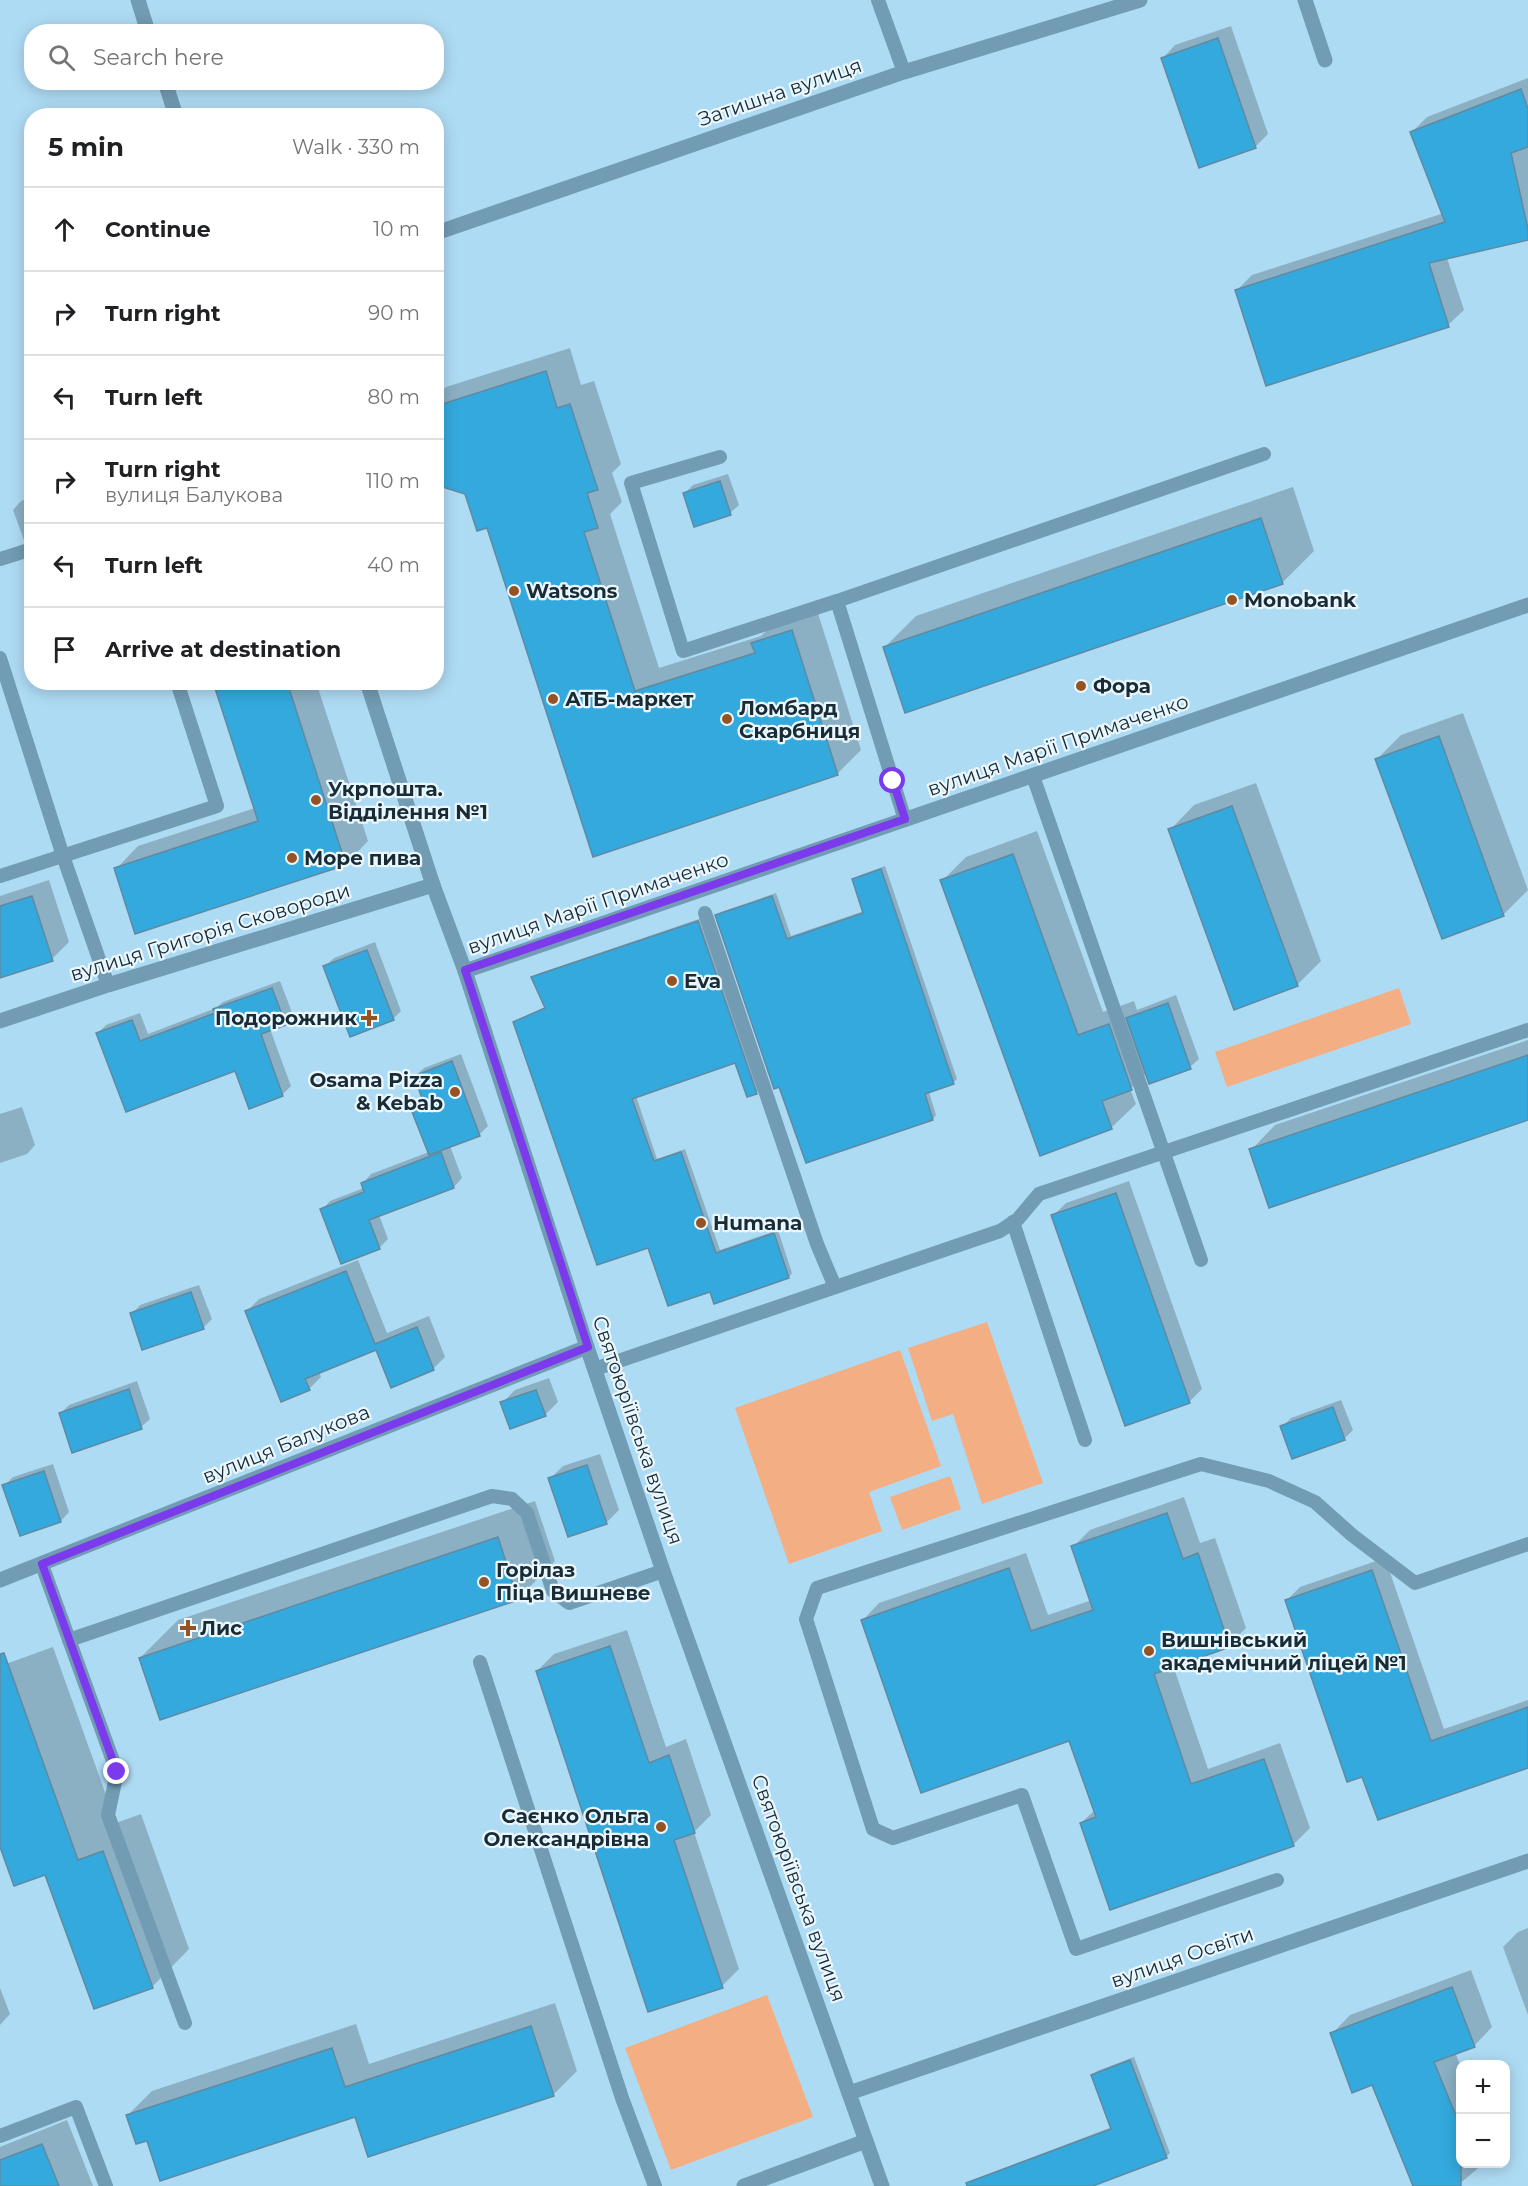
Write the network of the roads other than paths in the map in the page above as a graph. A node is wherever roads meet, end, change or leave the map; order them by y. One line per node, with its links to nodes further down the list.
1 (138, 0): 5 (street)
2 (878, 0): 7 (lane)
3 (1140, 0): 7 (street, Затишна вулиця)
4 (1305, 0): 6 (street)
5 (146, 24)
6 (1324, 60)
7 (904, 72): 10 (street, Затишна вулиця)
8 (168, 90): 9 (street)
9 (173, 108)
10 (444, 230)
11 (1264, 454): 15 (lane)
12 (720, 457): 15 (lane)
13 (24, 552): 14 (lane)
14 (0, 559)
15 (837, 601): 21 (lane)
16 (1528, 606): 20 (street, вулиця Марії Примаченко)
17 (0, 658): 22 (lane)
18 (180, 690): 22 (lane)
19 (370, 690): 24 (street, Святоюріївська вулиця)
20 (1033, 776): 21 (street, вулиця Марії Примаченко); 30 (lane)
21 (905, 819): 26 (street, вулиця Марії Примаченко)
22 (63, 856): 23 (lane); 27 (lane)
23 (0, 876)
24 (433, 885): 26 (street, Святоюріївська вулиця); 27 (street, вулиця Григорія Сковороди)
25 (705, 913): 33 (lane)
26 (465, 970): 34 (street, Святоюріївська вулиця)
27 (108, 985): 28 (street, вулиця Григорія Сковороди)
28 (0, 1021)
29 (1528, 1030): 30 (lane)
30 (1164, 1153): 31 (lane); 32 (lane)
31 (1013, 1222): 33 (lane); 36 (lane)
32 (1200, 1260)
33 (835, 1287): 35 (lane)
34 (588, 1347): 35 (street, Святоюріївська вулиця); 38 (street, вулиця Балукова)
35 (595, 1369): 39 (street, Святоюріївська вулиця)
36 (1085, 1440)
37 (1528, 1544): 44 (lane)
38 (42, 1564): 40 (street, вулиця Балукова); 41 (lane)
39 (663, 1571): 41 (lane); 46 (street, Святоюріївська вулиця)
40 (0, 1580)
41 (69, 1640): 45 (lane)
42 (480, 1662): 50 (lane)
43 (1528, 1861): 46 (street, вулиця Освіти)
44 (1277, 1880)
45 (185, 2023)
46 (849, 2093): 48 (street, Святоюріївська вулиця)
47 (0, 2136): 49 (lane)
48 (866, 2140): 51 (street); 52 (street, Святоюріївська вулиця)
49 (106, 2186)
50 (655, 2186)
51 (744, 2186)
52 (882, 2186)

